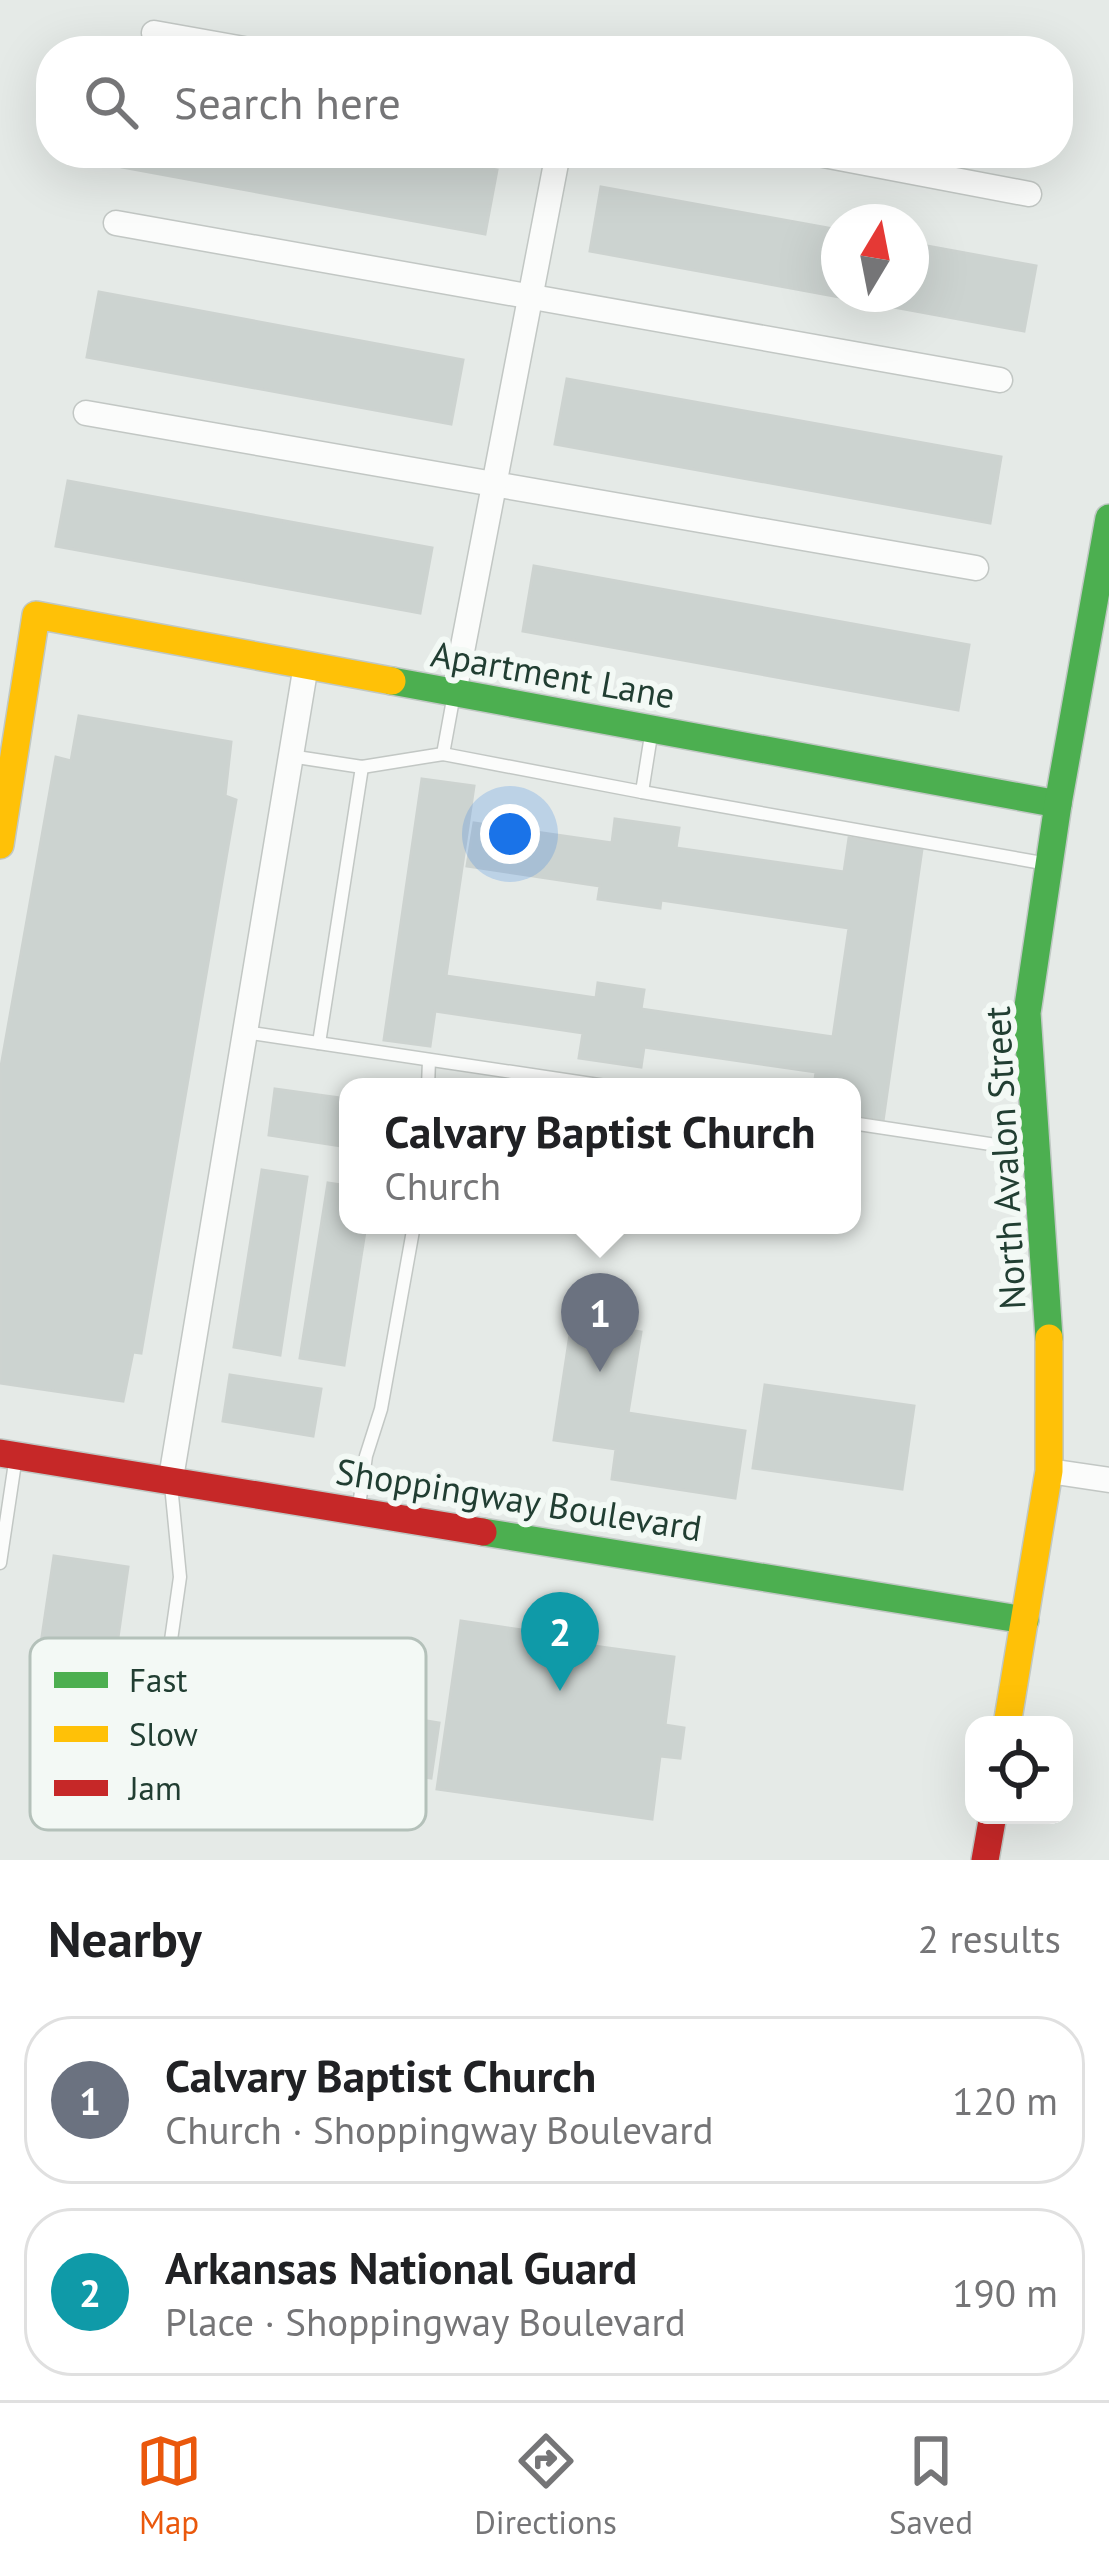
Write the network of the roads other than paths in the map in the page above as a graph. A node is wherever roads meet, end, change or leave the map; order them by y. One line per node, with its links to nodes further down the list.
1 (154, 33): 2 (street)
2 (171, 36)
3 (554, 168): 7 (street)
4 (892, 168): 5 (street)
5 (1029, 194)
6 (116, 223): 7 (street)
7 (530, 298): 8 (street); 10 (street)
8 (1000, 380)
9 (86, 413): 10 (street)
10 (494, 487): 12 (street); 14 (street)
11 (1109, 518): 20 (street, North Avalon Street)
12 (976, 568)
13 (306, 665): 14 (street, Apartment Lane); 17 (street); 21 (street, Apartment Lane)
14 (454, 693): 15 (street, Apartment Lane); 16 (lane)
15 (652, 729): 19 (lane); 20 (street, Apartment Lane)
16 (443, 754): 18 (lane); 19 (lane)
17 (290, 756): 18 (lane); 23 (street)
18 (362, 767): 24 (lane)
19 (642, 792): 22 (lane)
20 (1058, 804): 22 (street, North Avalon Street)
21 (0, 845)
22 (1049, 864): 29 (street, North Avalon Street)
23 (244, 1032): 24 (lane); 33 (street)
24 (319, 1043): 25 (lane)
25 (429, 1060): 26 (lane); 27 (lane)
26 (428, 1078)
27 (551, 1078)
28 (861, 1124): 29 (lane)
29 (1037, 1151): 32 (street, North Avalon Street)
30 (412, 1234): 35 (lane)
31 (8, 1454): 33 (street, Shoppingway Boulevard); 36 (lane)
32 (1048, 1471): 34 (street); 37 (street, North Avalon Street)
33 (170, 1478): 35 (street, Shoppingway Boulevard); 38 (lane)
34 (1109, 1480)
35 (359, 1509): 37 (street, Shoppingway Boulevard)
36 (0, 1563)
37 (1025, 1620): 39 (street, North Avalon Street)
38 (171, 1638)
39 (1009, 1716)
40 (991, 1824): 41 (street)
41 (985, 1860)

